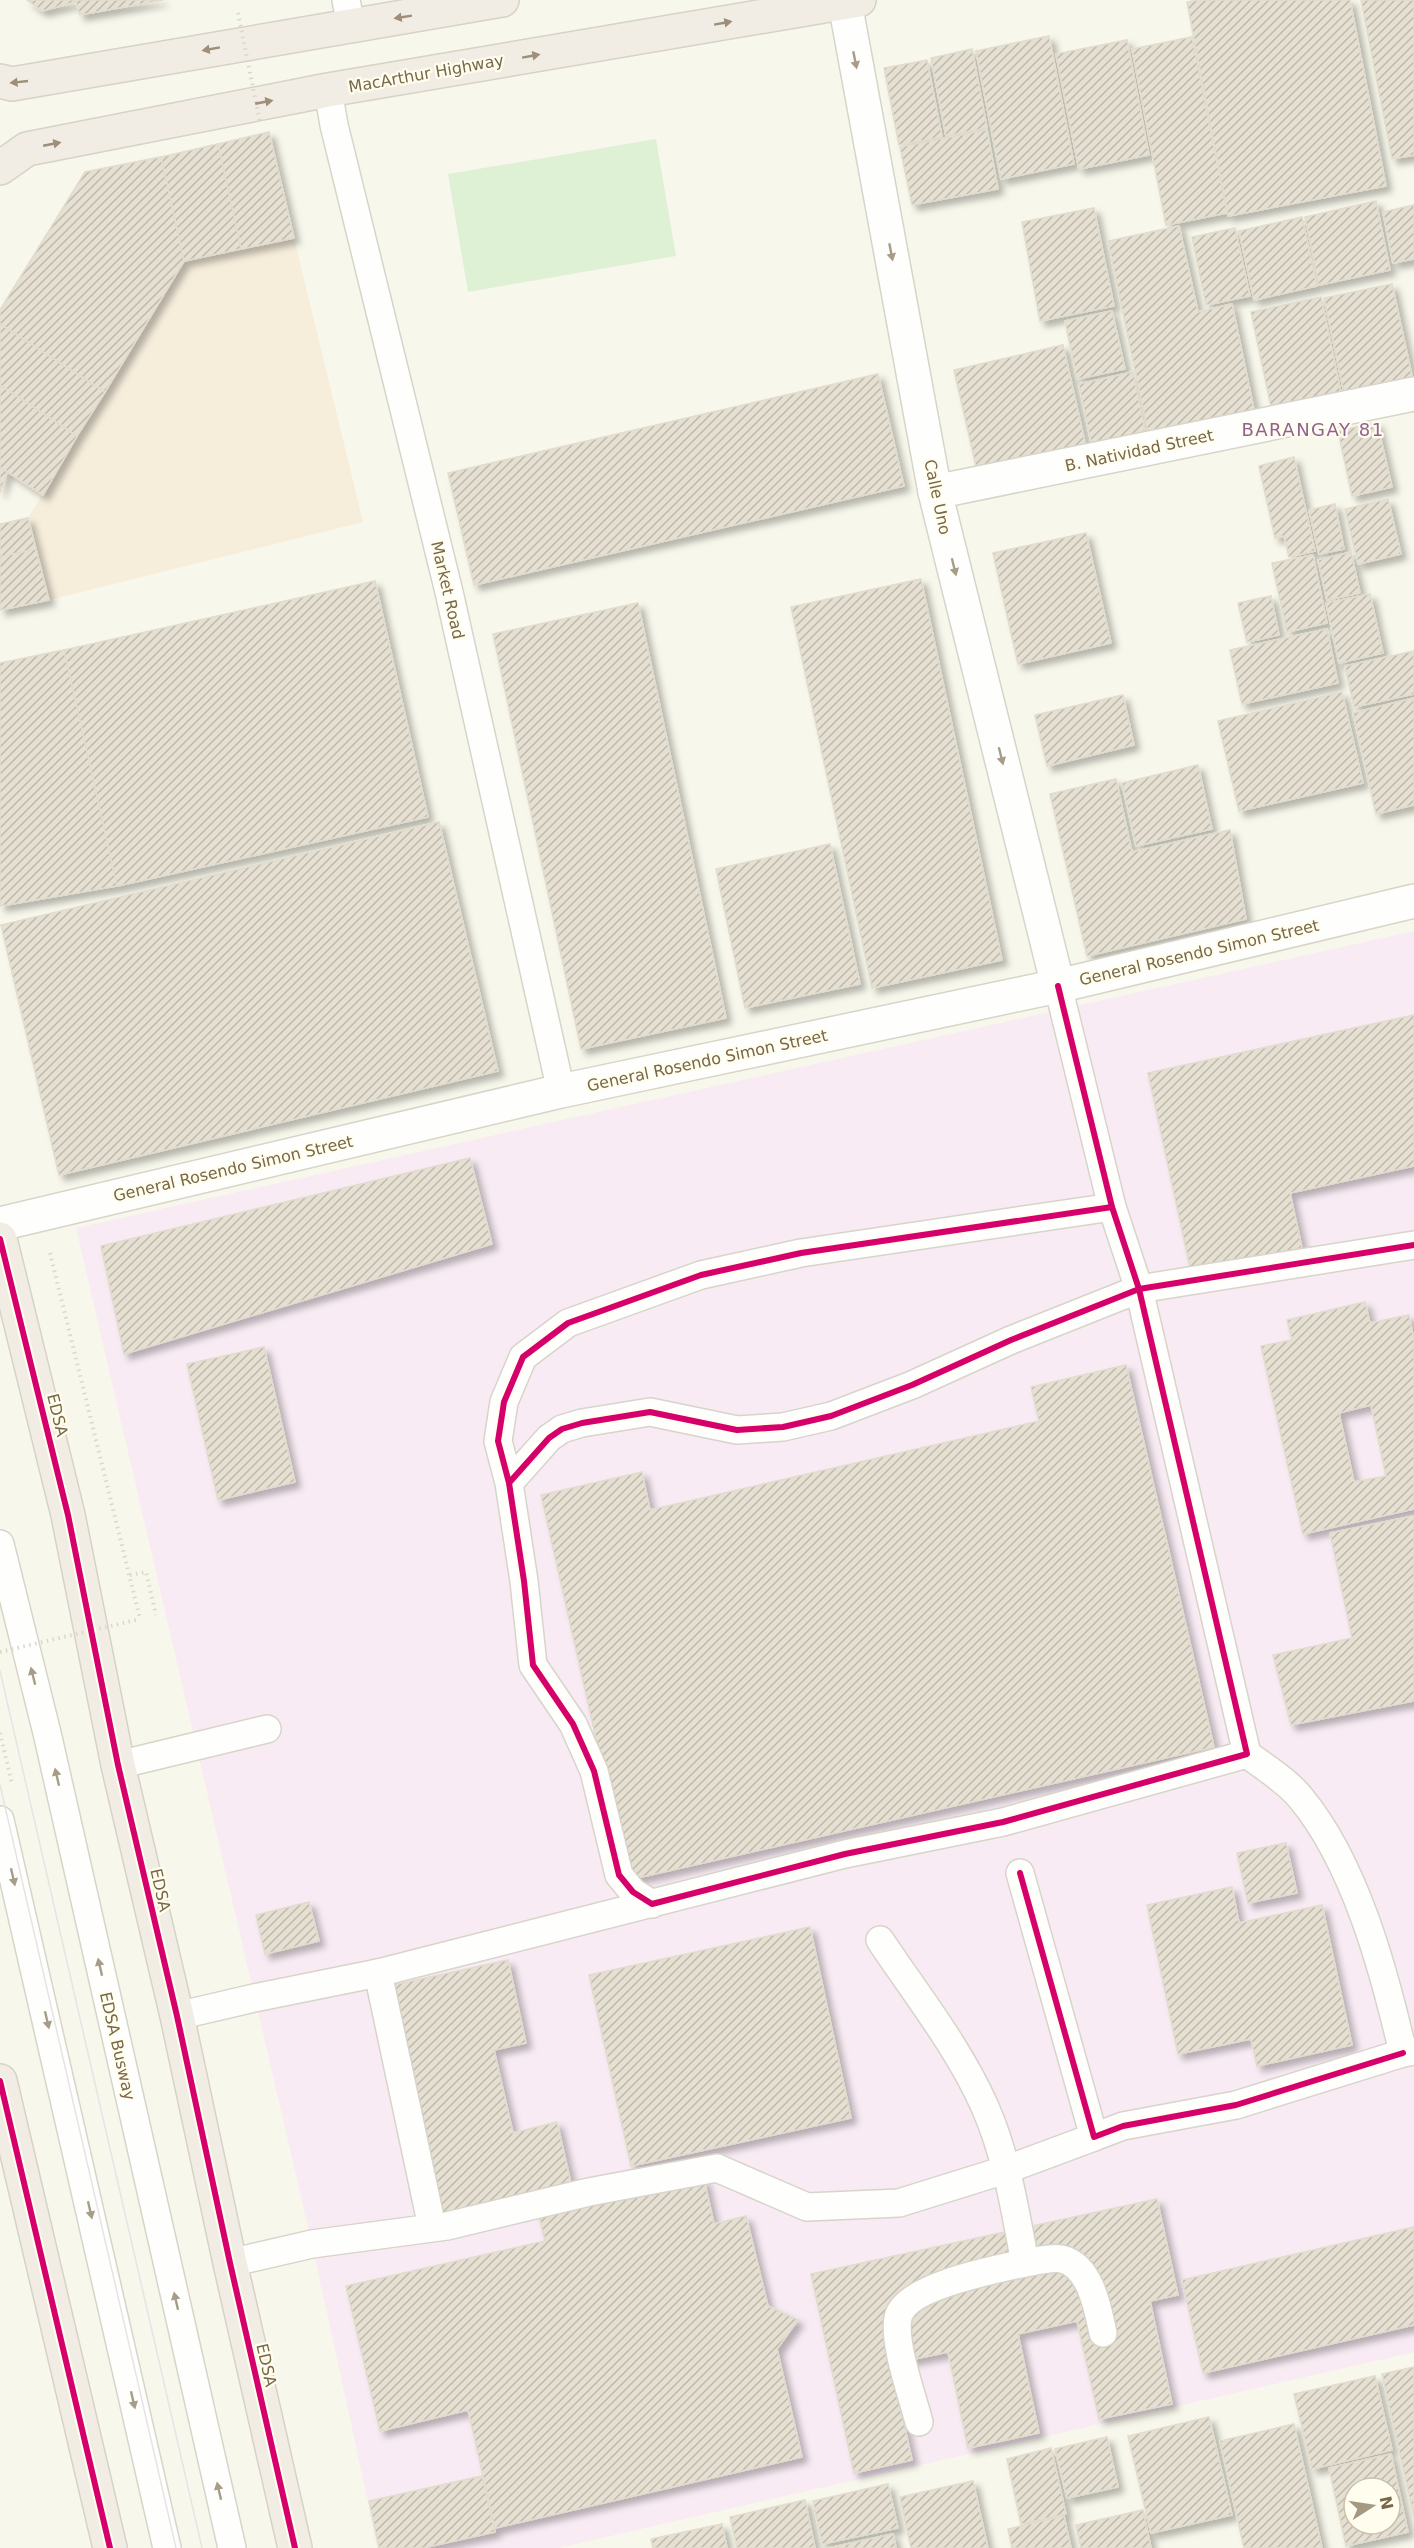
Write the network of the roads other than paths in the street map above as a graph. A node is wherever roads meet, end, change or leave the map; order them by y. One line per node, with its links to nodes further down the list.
1 (502, 0): 3 (highway)
2 (852, 1): 6 (highway, MacArthur Highway, one-way to 2); 9 (street, Calle Uno, one-way to 9)
3 (443, 5): 4 (highway, one-way to 4)
4 (349, 13): 5 (highway, one-way to 5)
5 (0, 81)
6 (328, 90): 7 (highway, MacArthur Highway, one-way to 6); 12 (lane, Market Road)
7 (0, 168)
8 (1414, 394): 9 (street, B. Natividad Street)
9 (935, 492): 11 (street, Calle Uno, one-way to 11)
10 (1414, 901): 11 (street, General Rosendo Simon Street)
11 (1058, 986): 12 (street, General Rosendo Simon Street); 13 (lane)
12 (561, 1091): 14 (street, General Rosendo Simon Street)
13 (1112, 1207): 17 (lane); 18 (lane)
14 (0, 1224)
15 (0, 1239): 22 (highway, EDSA)
16 (1414, 1245): 17 (lane)
17 (1139, 1289): 18 (lane); 21 (lane)
18 (509, 1483): 25 (lane)
19 (0, 1544): 40 (lane, EDSA Busway, one-way to 19)
20 (267, 1729): 22 (lane)
21 (1247, 1754): 25 (lane); 29 (lane)
22 (117, 1765): 28 (highway, EDSA)
23 (0, 1820): 39 (lane, one-way to 39)
24 (1020, 1873): 31 (lane)
25 (652, 1904): 27 (lane)
26 (880, 1940): 32 (lane)
27 (378, 1973): 28 (lane); 33 (lane)
28 (177, 2016): 34 (highway, EDSA)
29 (1408, 2052): 31 (lane)
30 (0, 2081): 38 (highway)
31 (1094, 2137): 32 (lane)
32 (1008, 2169): 33 (lane); 35 (lane)
33 (432, 2227): 34 (lane)
34 (230, 2263): 41 (highway, EDSA)
35 (1025, 2263): 36 (lane); 37 (lane)
36 (1103, 2333)
37 (919, 2422)
38 (110, 2548)
39 (167, 2548)
40 (232, 2548)
41 (295, 2548)

